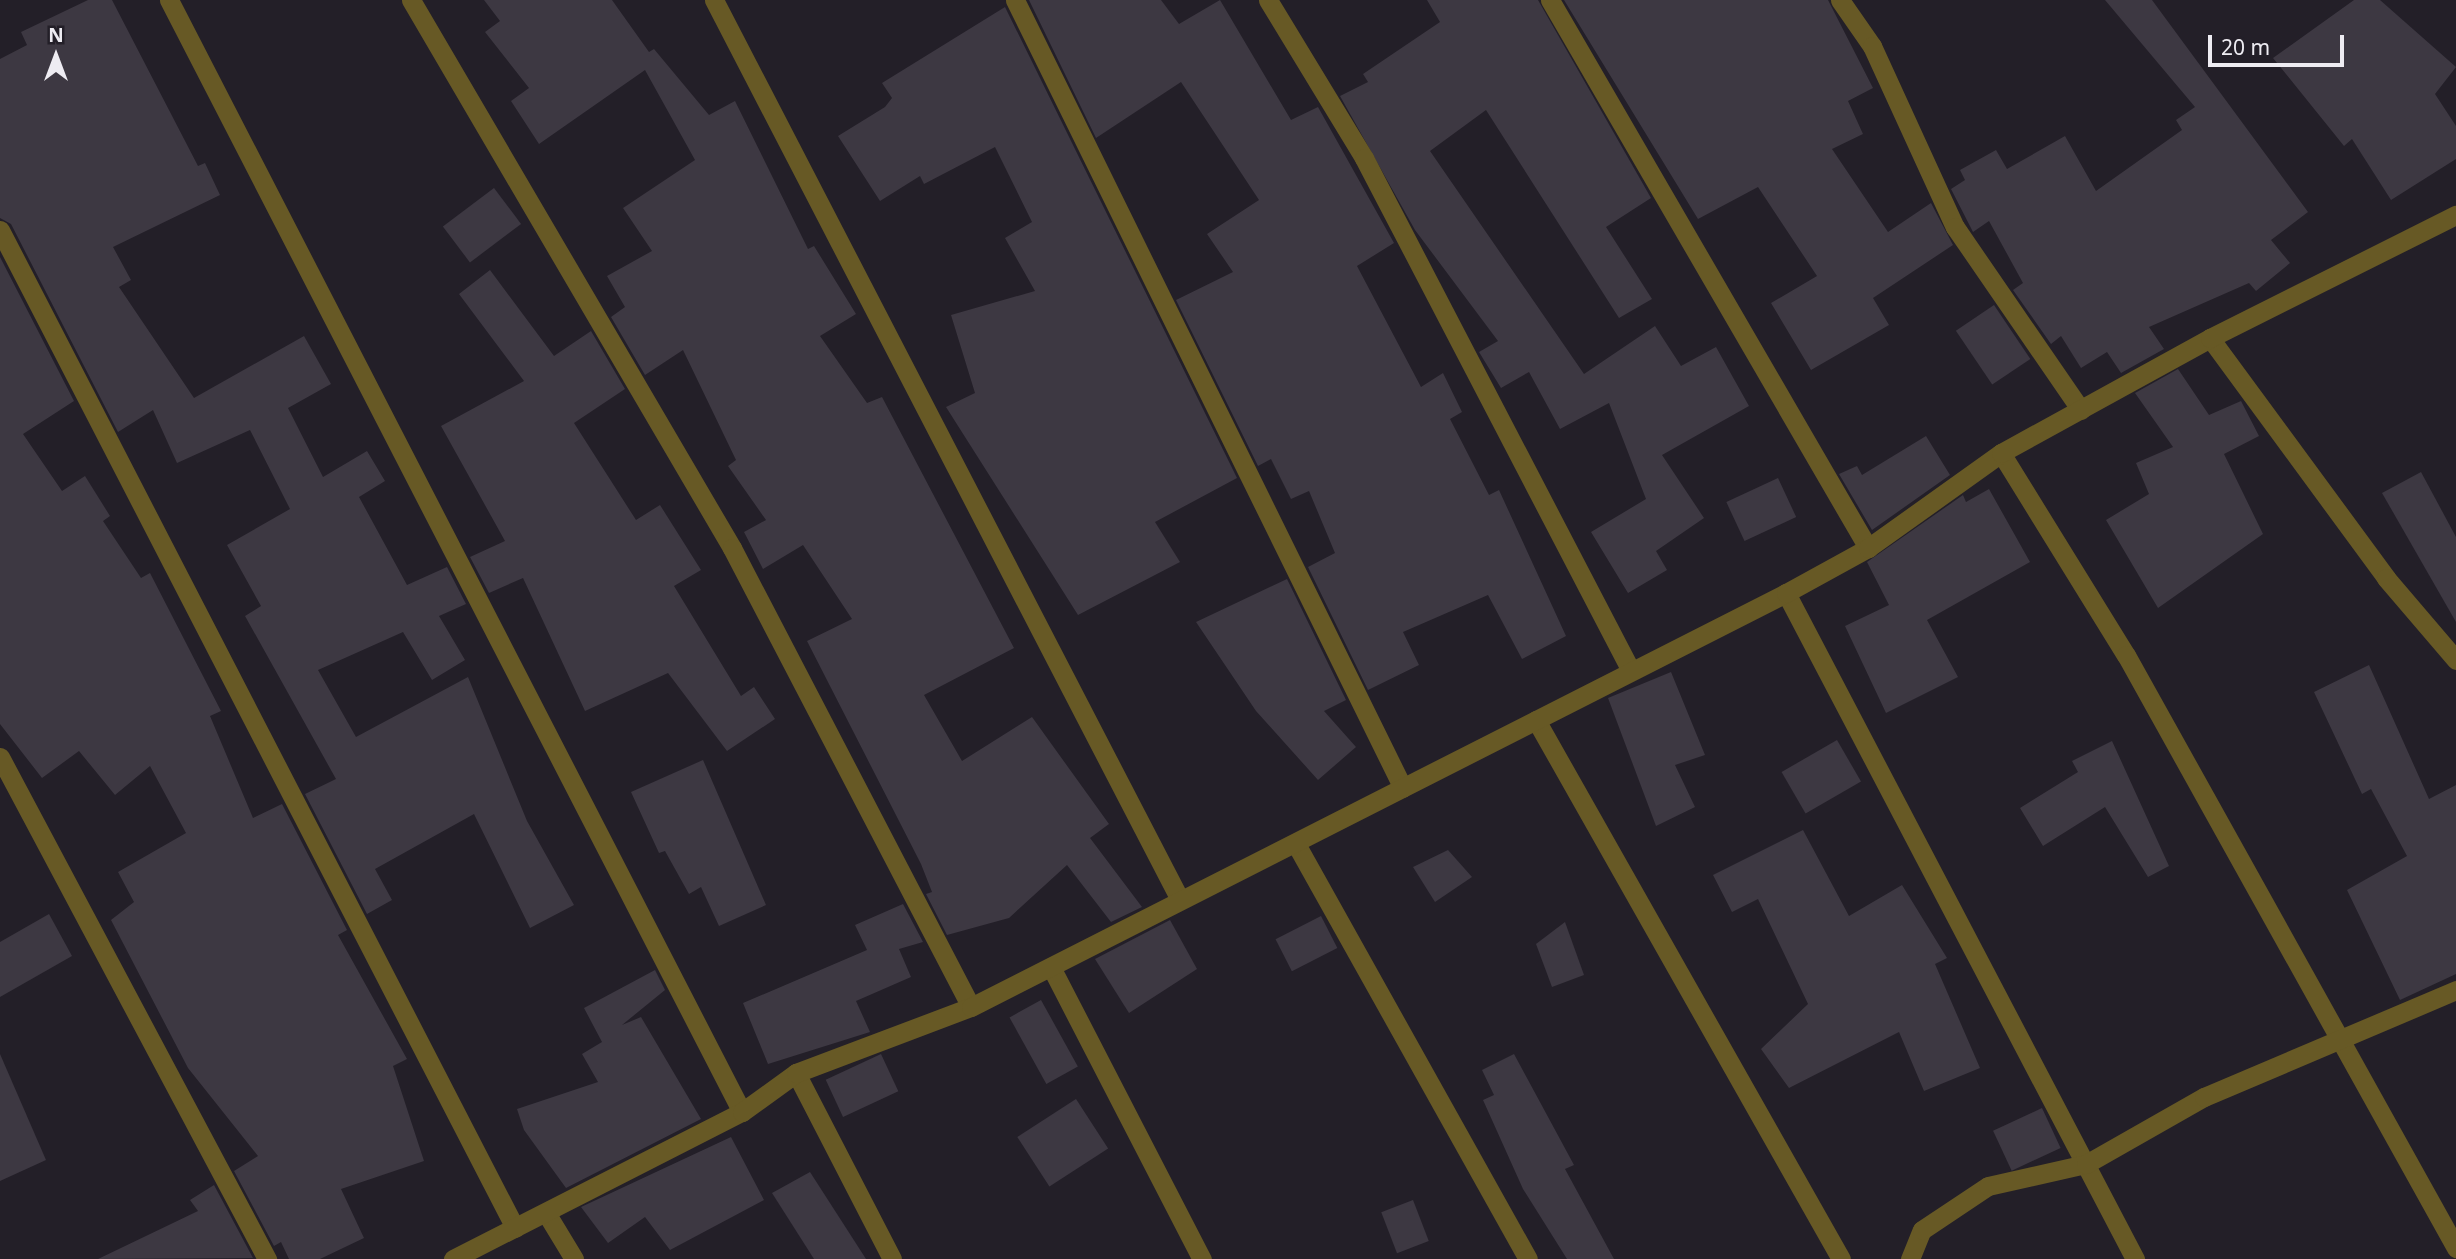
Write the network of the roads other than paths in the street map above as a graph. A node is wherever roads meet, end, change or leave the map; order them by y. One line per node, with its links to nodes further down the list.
1 (169, 0): 27 (street)
2 (411, 0): 24 (street)
3 (714, 0): 21 (street)
4 (1015, 0): 19 (street)
5 (1268, 0): 16 (street)
6 (1550, 0): 13 (street)
7 (1840, 0): 11 (street)
8 (2456, 215): 10 (street)
9 (0, 230): 30 (street)
10 (2210, 338): 11 (street); 15 (street)
11 (2081, 410): 12 (street)
12 (2001, 453): 13 (street); 25 (street)
13 (1868, 548): 14 (street)
14 (1786, 593): 16 (street); 28 (street)
15 (2456, 660)
16 (1630, 669): 17 (street)
17 (1536, 720): 19 (street); 38 (street)
18 (0, 757): 32 (street)
19 (1403, 788): 20 (street)
20 (1296, 844): 21 (street); 37 (street)
21 (1179, 898): 22 (street)
22 (1051, 967): 24 (street); 36 (street)
23 (2456, 990): 25 (street)
24 (971, 1007): 26 (street)
25 (2337, 1040): 28 (street); 31 (street)
26 (796, 1073): 27 (street); 35 (street)
27 (742, 1112): 29 (street)
28 (2086, 1164): 39 (street); 40 (street)
29 (548, 1216): 30 (street); 34 (street)
30 (515, 1228): 33 (street)
31 (2456, 1248)
32 (267, 1259)
33 (453, 1259)
34 (574, 1259)
35 (892, 1259)
36 (1202, 1259)
37 (1528, 1259)
38 (1841, 1259)
39 (1910, 1259)
40 (2135, 1259)

